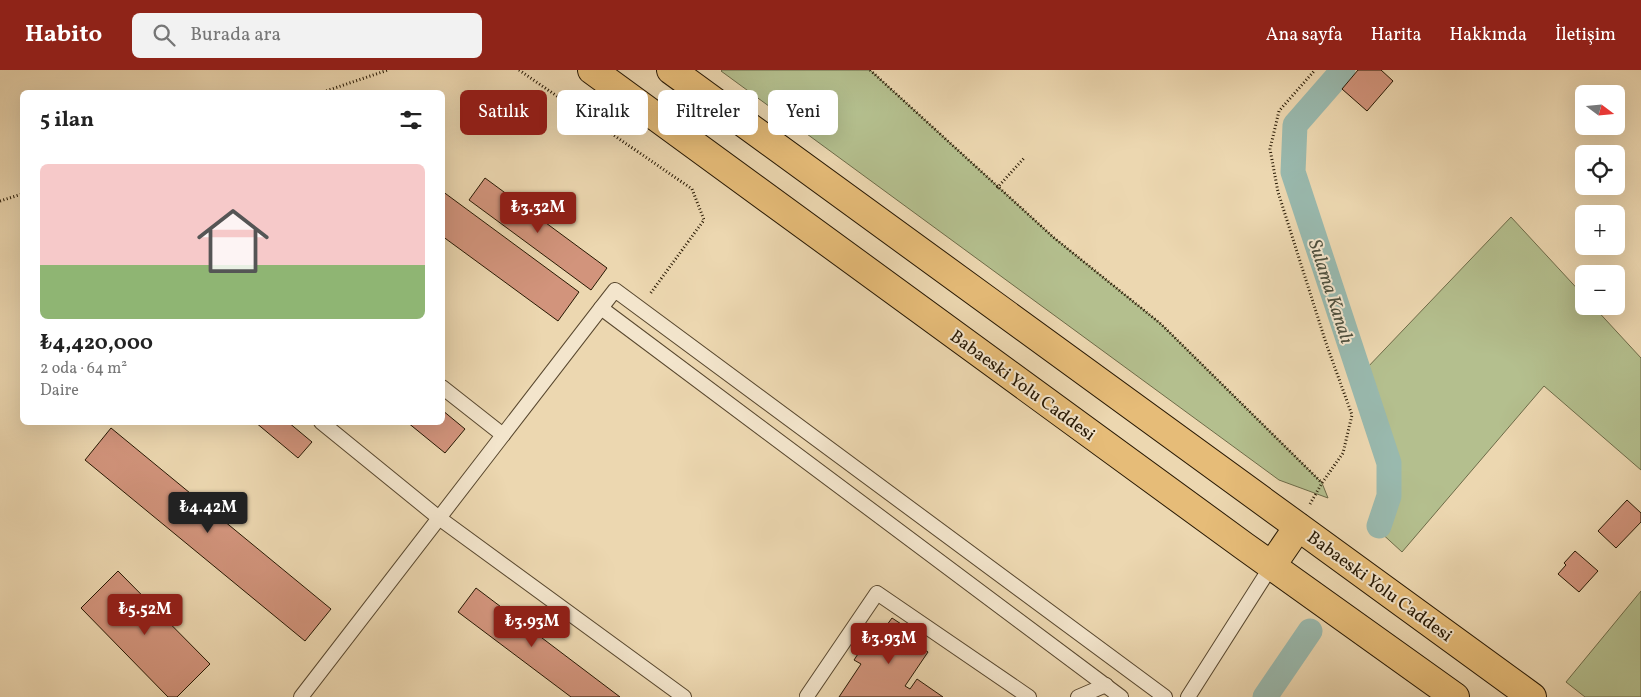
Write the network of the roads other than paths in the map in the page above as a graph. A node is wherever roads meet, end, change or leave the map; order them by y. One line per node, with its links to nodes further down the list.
1 (592, 70): 9 (highway, Babaeski Yolu Caddesi)
2 (671, 70): 8 (highway, Babaeski Yolu Caddesi)
3 (601, 308): 6 (lane); 10 (lane); 17 (lane)
4 (445, 389): 6 (lane)
5 (325, 425): 7 (lane)
6 (503, 435): 7 (lane)
7 (439, 518): 11 (lane); 12 (lane)
8 (1298, 527): 9 (highway); 20 (highway, Babaeski Yolu Caddesi)
9 (1272, 565): 18 (lane); 19 (highway, Babaeski Yolu Caddesi)
10 (1106, 685): 15 (lane); 16 (lane)
11 (301, 697)
12 (684, 697)
13 (807, 697): 14 (lane)
14 (1029, 697)
15 (1078, 697)
16 (1121, 697)
17 (1165, 697)
18 (1188, 697)
19 (1455, 697)
20 (1532, 697)

